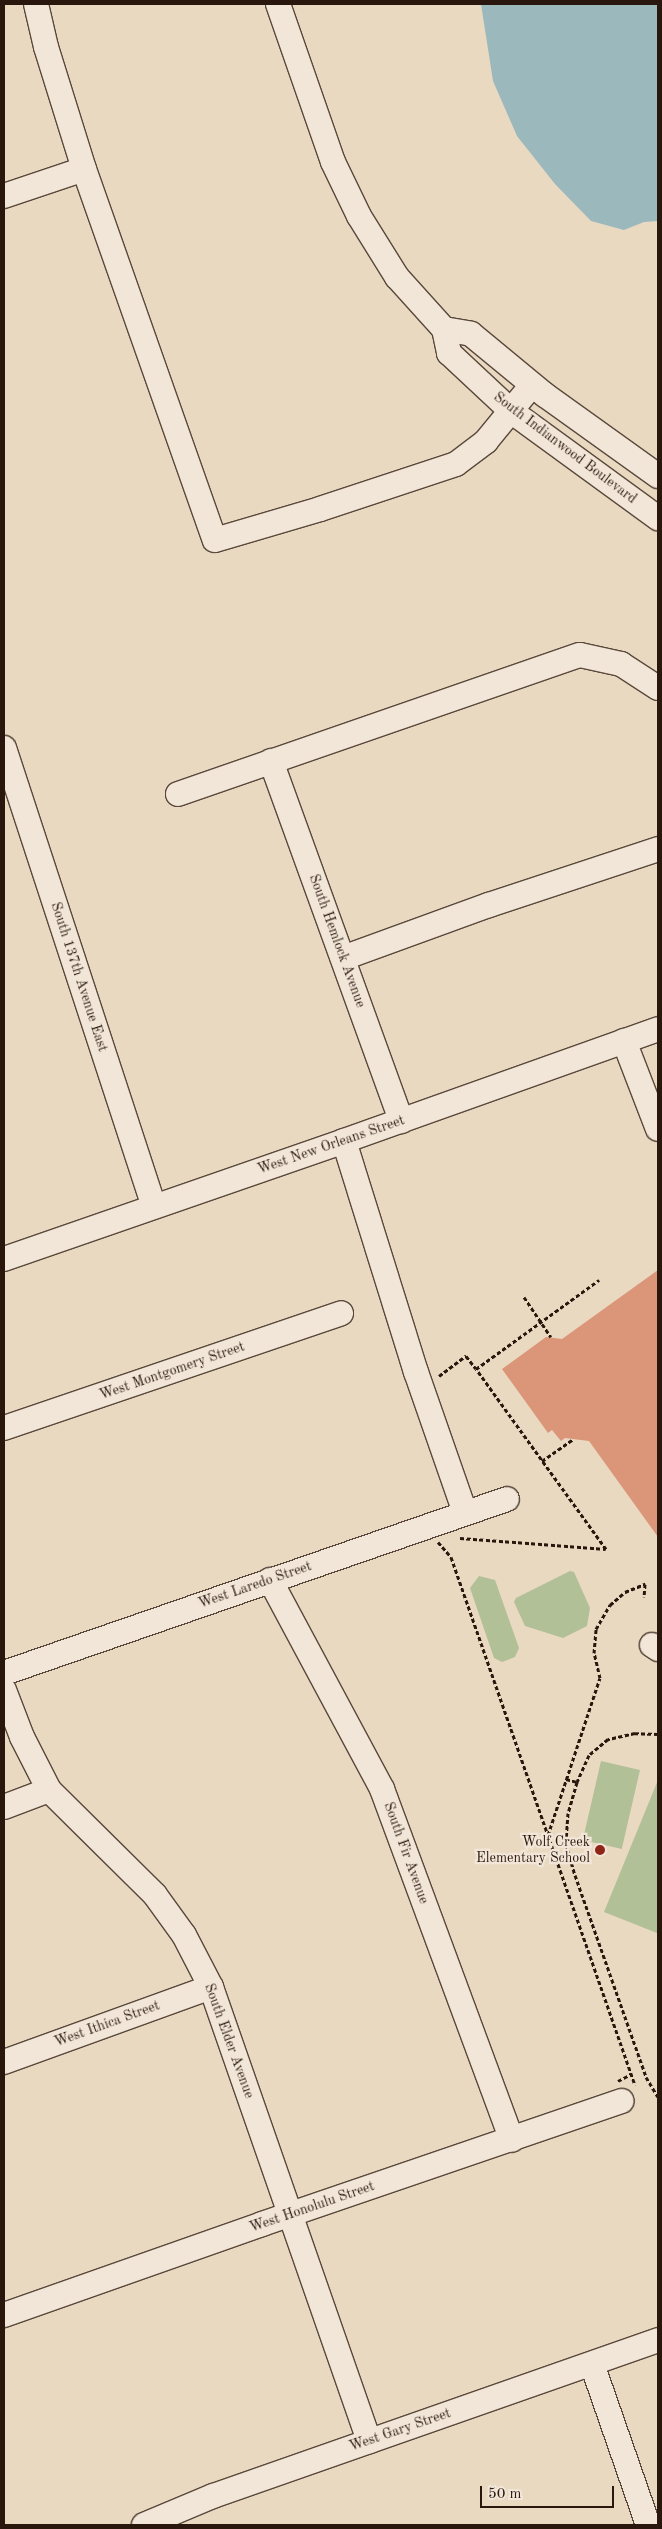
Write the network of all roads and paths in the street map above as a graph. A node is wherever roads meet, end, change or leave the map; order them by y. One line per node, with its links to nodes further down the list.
1 (36, 4): 3 (street)
2 (278, 4): 5 (street)
3 (84, 169): 4 (street); 7 (street)
4 (4, 196)
5 (444, 329): 6 (street); 7 (street, South Indianwood Boulevard)
6 (532, 385): 7 (street); 8 (street)
7 (511, 411): 9 (street, South Indianwood Boulevard)
8 (658, 476)
9 (658, 518)
10 (658, 688): 12 (street)
11 (4, 748): 21 (street, South 137th Avenue East)
12 (271, 761): 13 (street); 15 (street, South Hemlock Avenue)
13 (178, 794)
14 (658, 849): 15 (street)
15 (343, 958): 18 (street, South Hemlock Avenue)
16 (658, 1029): 17 (street, West New Orleans Street)
17 (624, 1040): 18 (street, West New Orleans Street); 19 (street)
18 (401, 1121): 20 (street, West New Orleans Street)
19 (658, 1129)
20 (344, 1141): 21 (street, West New Orleans Street); 34 (street)
21 (154, 1206): 22 (street, West New Orleans Street)
22 (4, 1259)
23 (598, 1280): 26 (path)
24 (524, 1297): 26 (path)
25 (341, 1313): 30 (street, West Montgomery Street)
26 (541, 1322): 27 (path); 28 (path)
27 (551, 1337)
28 (476, 1368): 29 (path); 32 (path)
29 (437, 1382)
30 (4, 1428)
31 (572, 1440): 32 (path)
32 (542, 1461): 35 (path)
33 (507, 1499): 34 (street, West Laredo Street)
34 (465, 1512): 37 (street, West Laredo Street)
35 (458, 1538)
36 (438, 1541): 46 (path)
37 (270, 1580): 39 (street, West Laredo Street); 51 (street, South Fir Avenue)
38 (644, 1598): 42 (path)
39 (4, 1672)
40 (4, 1690): 44 (street, South Elder Avenue)
41 (658, 1734): 43 (path)
42 (566, 1779): 43 (path); 46 (path)
43 (577, 1782): 50 (path)
44 (49, 1790): 45 (street); 47 (street, South Elder Avenue)
45 (4, 1807)
46 (548, 1836): 49 (path)
47 (211, 1987): 48 (street, West Ithica Street); 52 (street, South Elder Avenue)
48 (4, 2062)
49 (629, 2096): 51 (street, West Honolulu Street)
50 (658, 2097)
51 (512, 2140): 52 (street, West Honolulu Street)
52 (289, 2214): 53 (street, West Honolulu Street); 56 (street, South Elder Avenue)
53 (4, 2315)
54 (658, 2340): 55 (street, West Gary Street)
55 (592, 2364): 56 (street, West Gary Street); 58 (street)
56 (369, 2441): 57 (street, West Gary Street)
57 (144, 2525)
58 (648, 2525)

